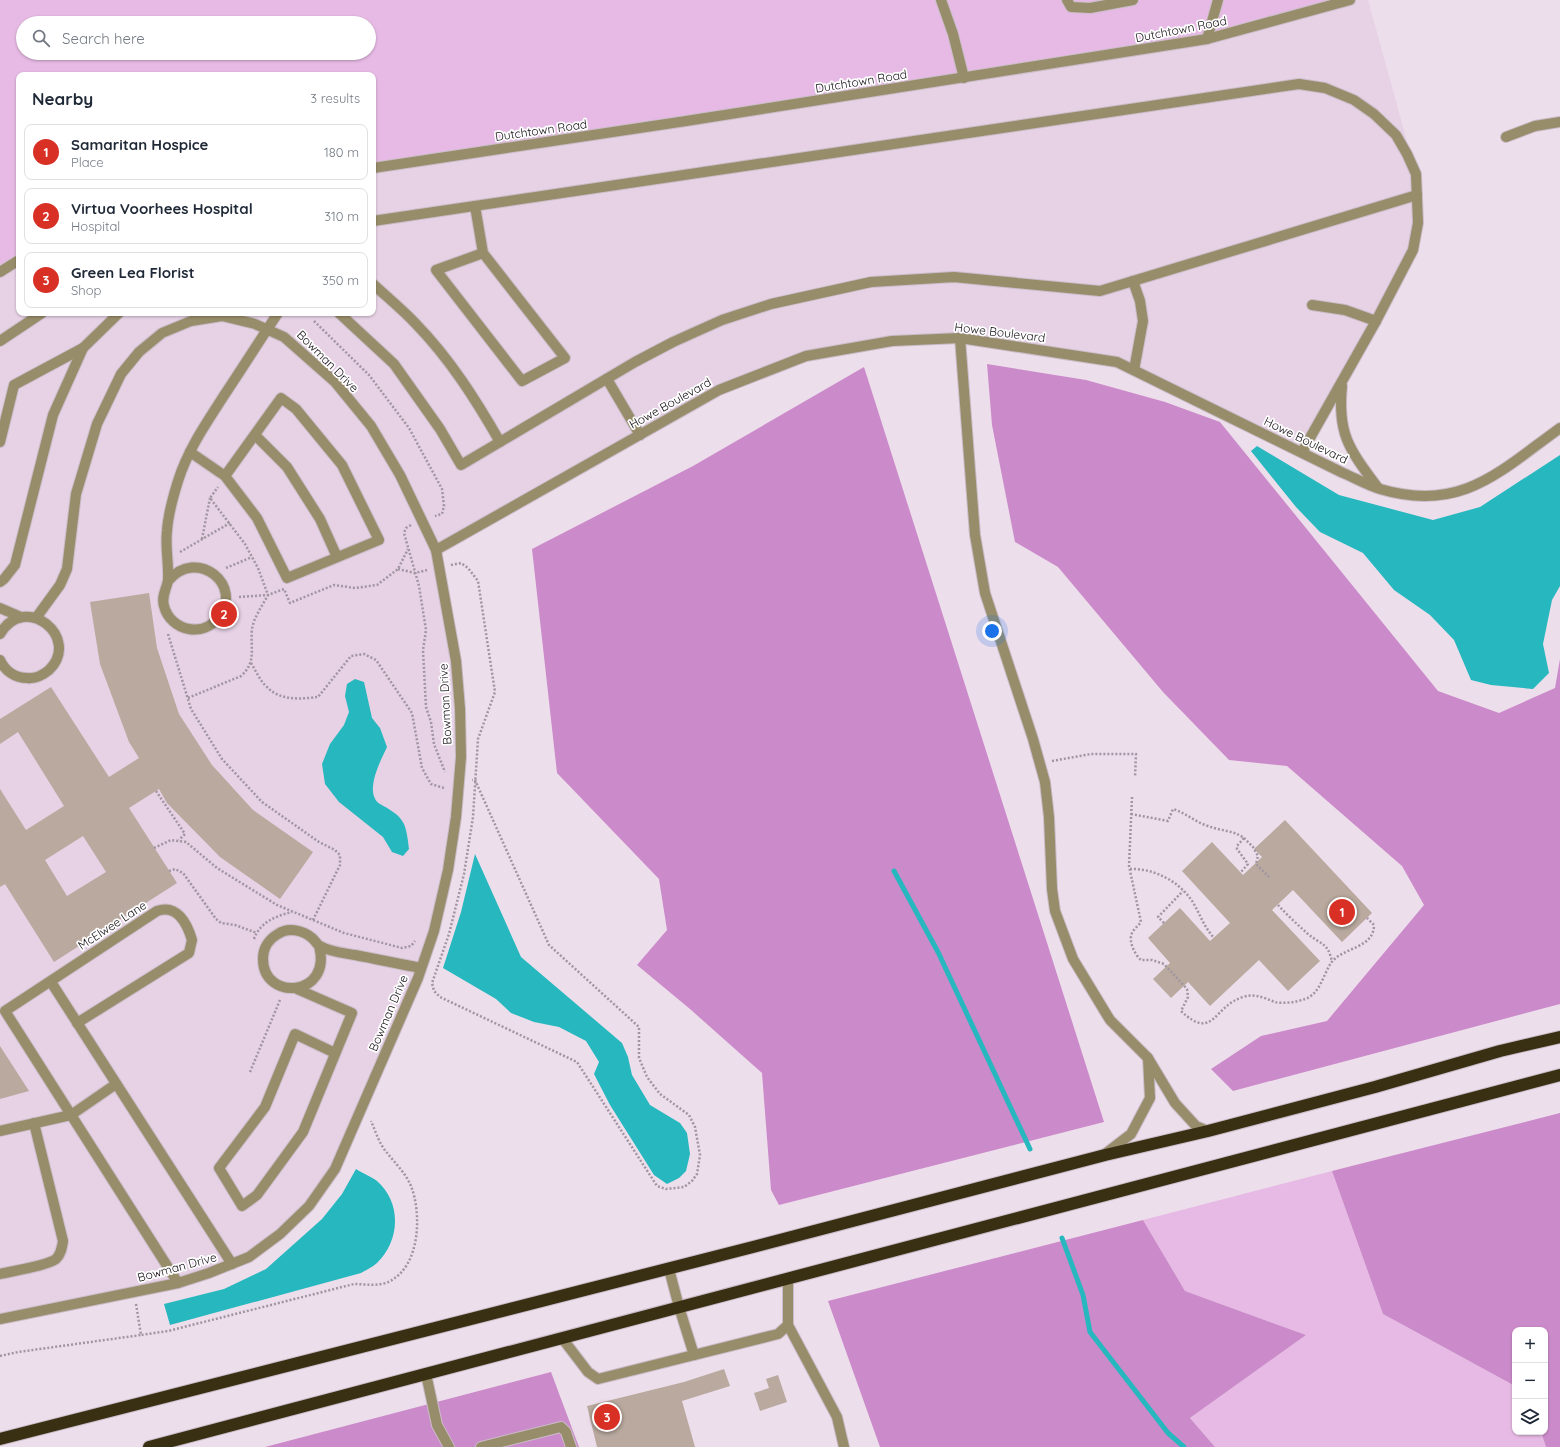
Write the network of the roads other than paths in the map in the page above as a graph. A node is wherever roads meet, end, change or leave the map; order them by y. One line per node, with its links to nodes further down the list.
1 (941, 0): 7 (street)
2 (1067, 0): 3 (street)
3 (1132, 0)
4 (1218, 0): 6 (street)
5 (1350, 0): 6 (street, Dutchtown Road)
6 (1207, 39): 7 (street, Dutchtown Road)
7 (964, 78): 10 (street, Dutchtown Road)
8 (1560, 122): 9 (street)
9 (1506, 137)
10 (376, 168)
11 (1417, 195): 12 (street); 17 (street); 24 (street)
12 (475, 206): 13 (street); 14 (street)
13 (376, 221)
14 (483, 253): 14 (street)
15 (16, 262): 16 (street)
16 (0, 272)
17 (1133, 281): 29 (street); 30 (street)
18 (376, 287): 36 (street)
19 (1312, 305): 24 (street)
20 (38, 316): 27 (street)
21 (116, 316): 28 (street)
22 (276, 316): 25 (street)
23 (342, 316): 36 (street)
24 (1376, 321): 31 (street)
25 (267, 329): 37 (street); 41 (street, Bowman Drive); 47 (street, Bowman Drive)
26 (960, 338): 29 (street, Howe Boulevard); 34 (street, Howe Boulevard); 57 (street)
27 (0, 341)
28 (83, 348): 35 (street); 44 (street)
29 (1134, 370): 38 (street, Howe Boulevard)
30 (607, 379): 34 (street); 36 (street)
31 (1342, 382): 38 (street); 40 (street)
32 (1560, 428): 40 (street, Howe Boulevard)
33 (255, 434): 39 (street); 42 (street); 42 (street)
34 (640, 435): 41 (street, Howe Boulevard)
35 (0, 442)
36 (500, 442)
37 (190, 452): 39 (street); 43 (street)
38 (1302, 452): 40 (street, Howe Boulevard)
39 (225, 476): 42 (street)
40 (1379, 488)
41 (436, 550): 51 (street, Bowman Drive)
42 (337, 558)
43 (168, 581): 43 (street)
44 (0, 582)
45 (0, 608): 46 (street)
46 (21, 617): 47 (street); 48 (street)
47 (36, 618): 49 (street)
48 (0, 634)
49 (0, 660)
50 (319, 946): 51 (street); 53 (street); 53 (street)
51 (421, 968): 65 (street, Bowman Drive)
52 (51, 982): 54 (street); 54 (street, McElwee Lane); 60 (street, McElwee Lane)
53 (297, 989): 56 (street)
54 (77, 1023): 59 (street)
55 (1560, 1037): 63 (highway)
56 (335, 1053): 56 (street)
57 (1148, 1058): 63 (street); 64 (street)
58 (1560, 1075): 68 (highway)
59 (116, 1084): 60 (street); 65 (street)
60 (71, 1115): 61 (street); 69 (street, McElwee Lane)
61 (34, 1123): 62 (street); 67 (street)
62 (0, 1131)
63 (1208, 1131): 64 (highway)
64 (1105, 1155): 66 (highway)
65 (232, 1264): 69 (street, Bowman Drive)
66 (669, 1269): 70 (street); 76 (highway)
67 (0, 1274)
68 (788, 1279): 70 (highway); 72 (street)
69 (178, 1282): 71 (street, Bowman Drive)
70 (679, 1307): 73 (highway); 74 (street)
71 (0, 1319)
72 (788, 1325): 74 (street); 81 (street)
73 (562, 1338): 74 (street); 75 (highway)
74 (694, 1355)
75 (426, 1374): 77 (highway); 78 (street)
76 (0, 1439)
77 (149, 1447)
78 (449, 1447)
79 (481, 1447): 80 (street)
80 (571, 1447)
81 (844, 1447)

